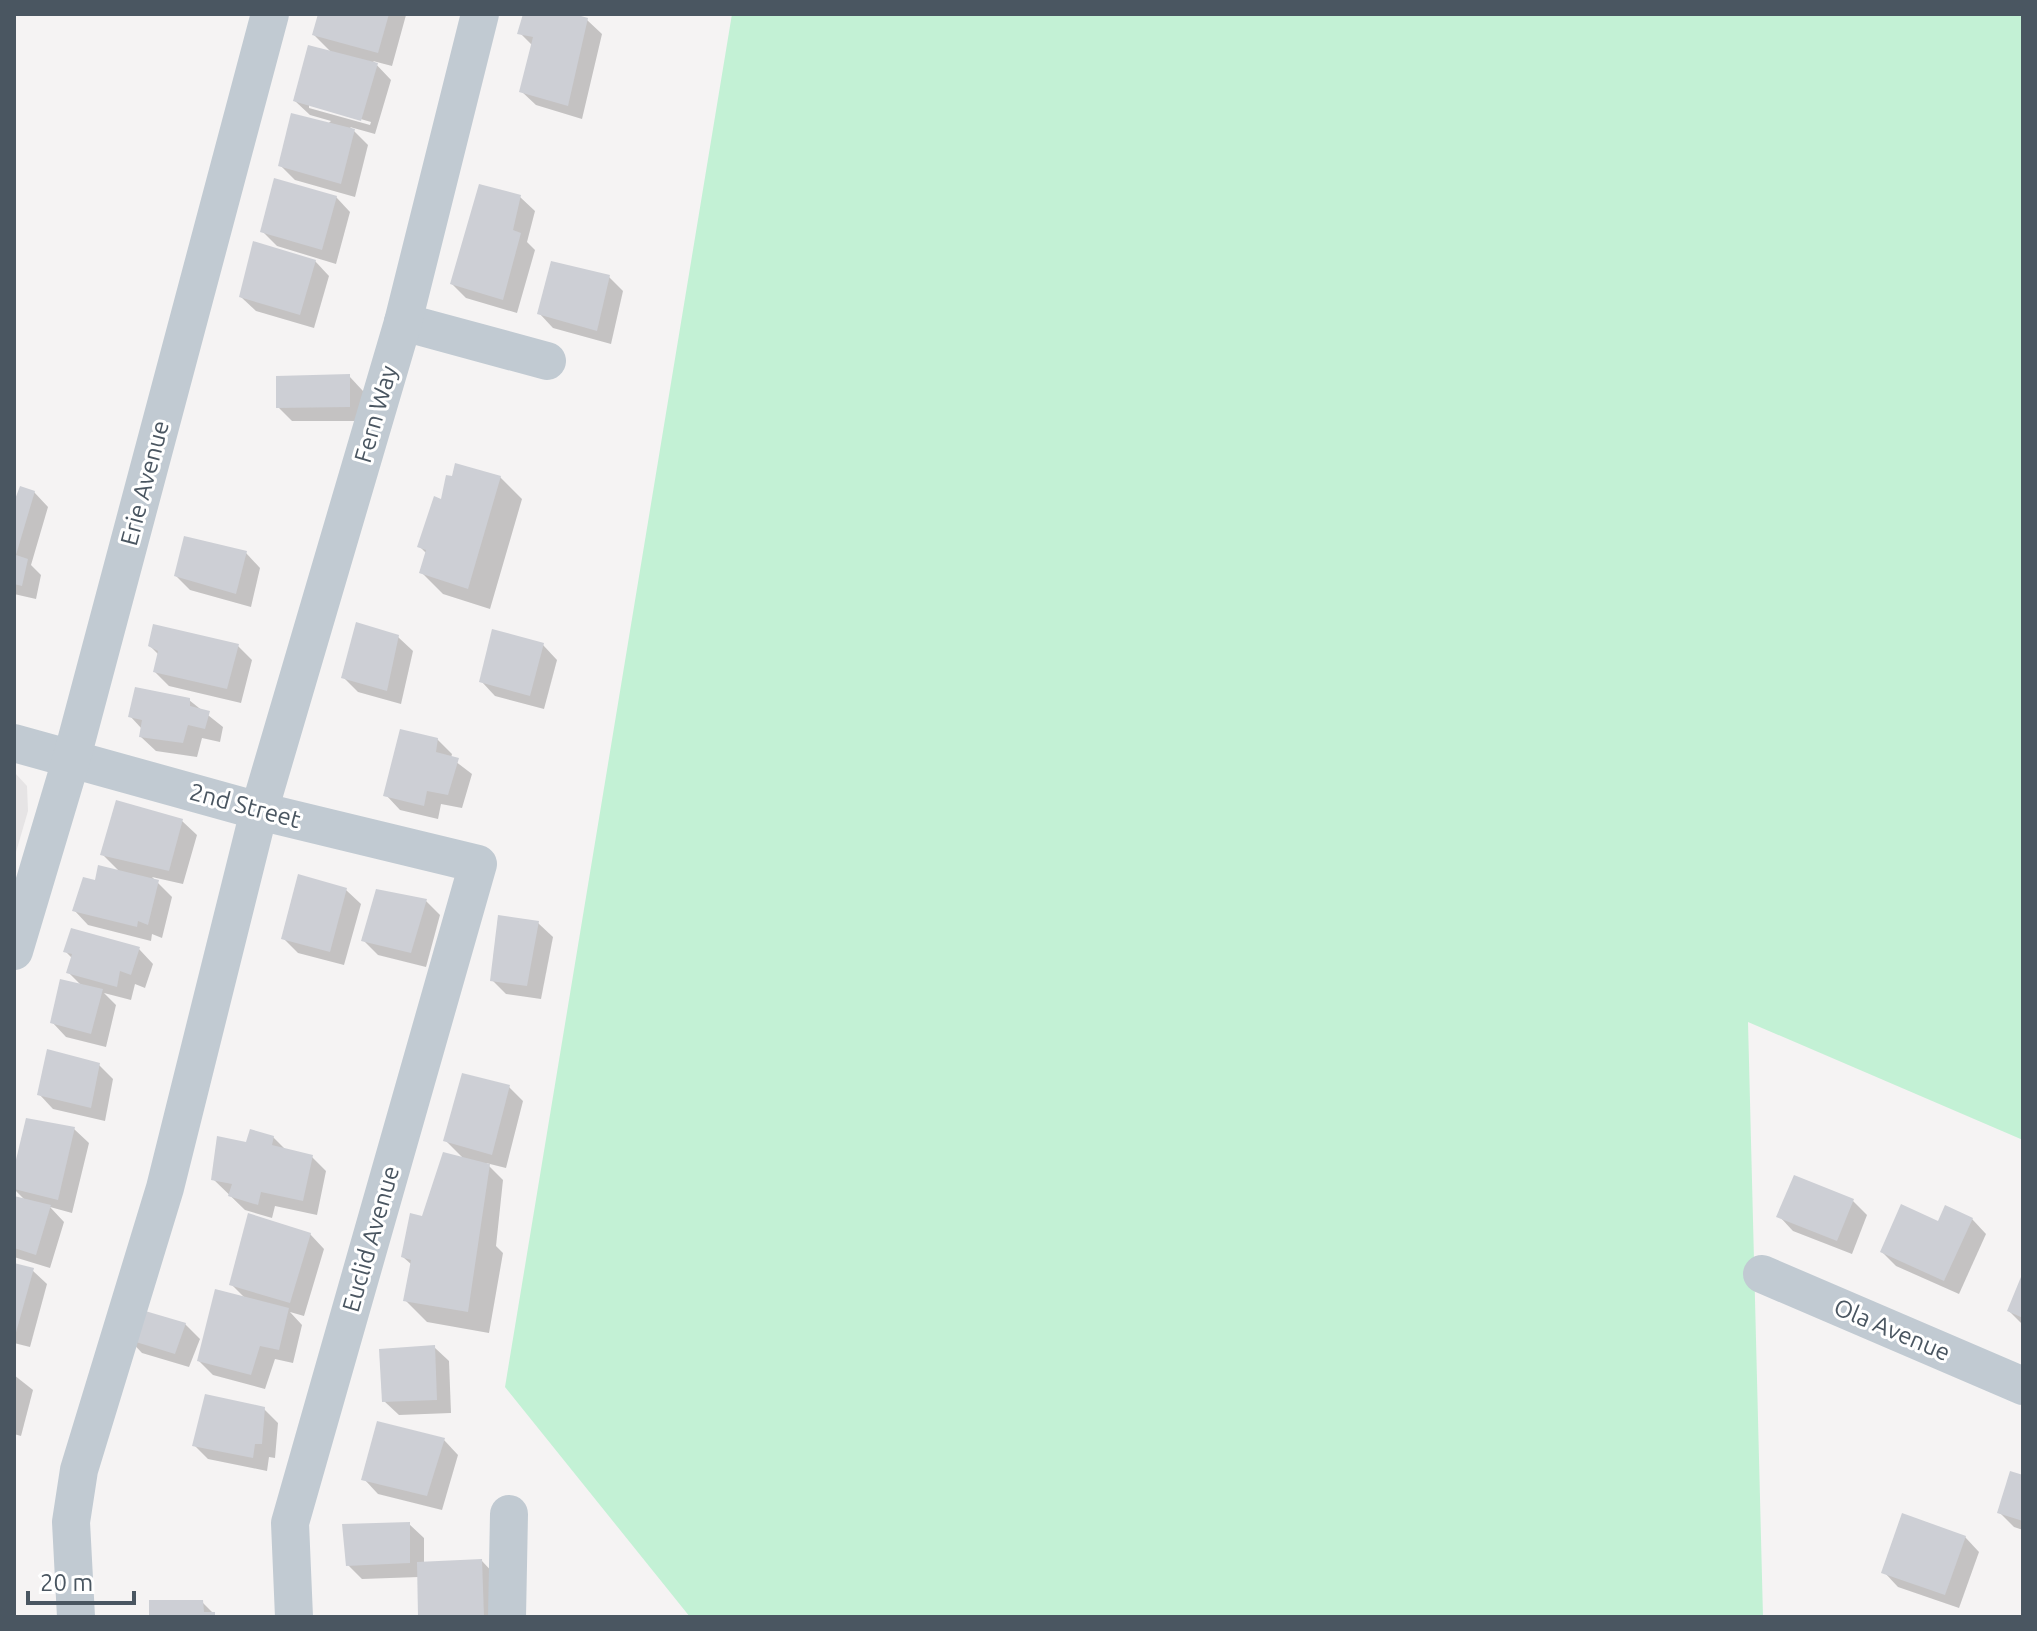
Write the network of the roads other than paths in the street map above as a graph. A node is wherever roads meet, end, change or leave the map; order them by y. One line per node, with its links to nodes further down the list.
1 (270, 14): 6 (street, Erie Avenue)
2 (480, 14): 3 (street, Fern Way)
3 (403, 322): 4 (street); 7 (street, Fern Way)
4 (547, 361)
5 (14, 743): 6 (street, 2nd Street)
6 (72, 757): 7 (street, 2nd Street); 9 (street, Erie Avenue)
7 (259, 811): 8 (street, 2nd Street); 13 (street, Fern Way)
8 (478, 864): 14 (street, Euclid Avenue)
9 (14, 951)
10 (1762, 1274): 11 (street, Ola Avenue)
11 (2023, 1386)
12 (509, 1514): 15 (street)
13 (76, 1617)
14 (294, 1617)
15 (507, 1617)

